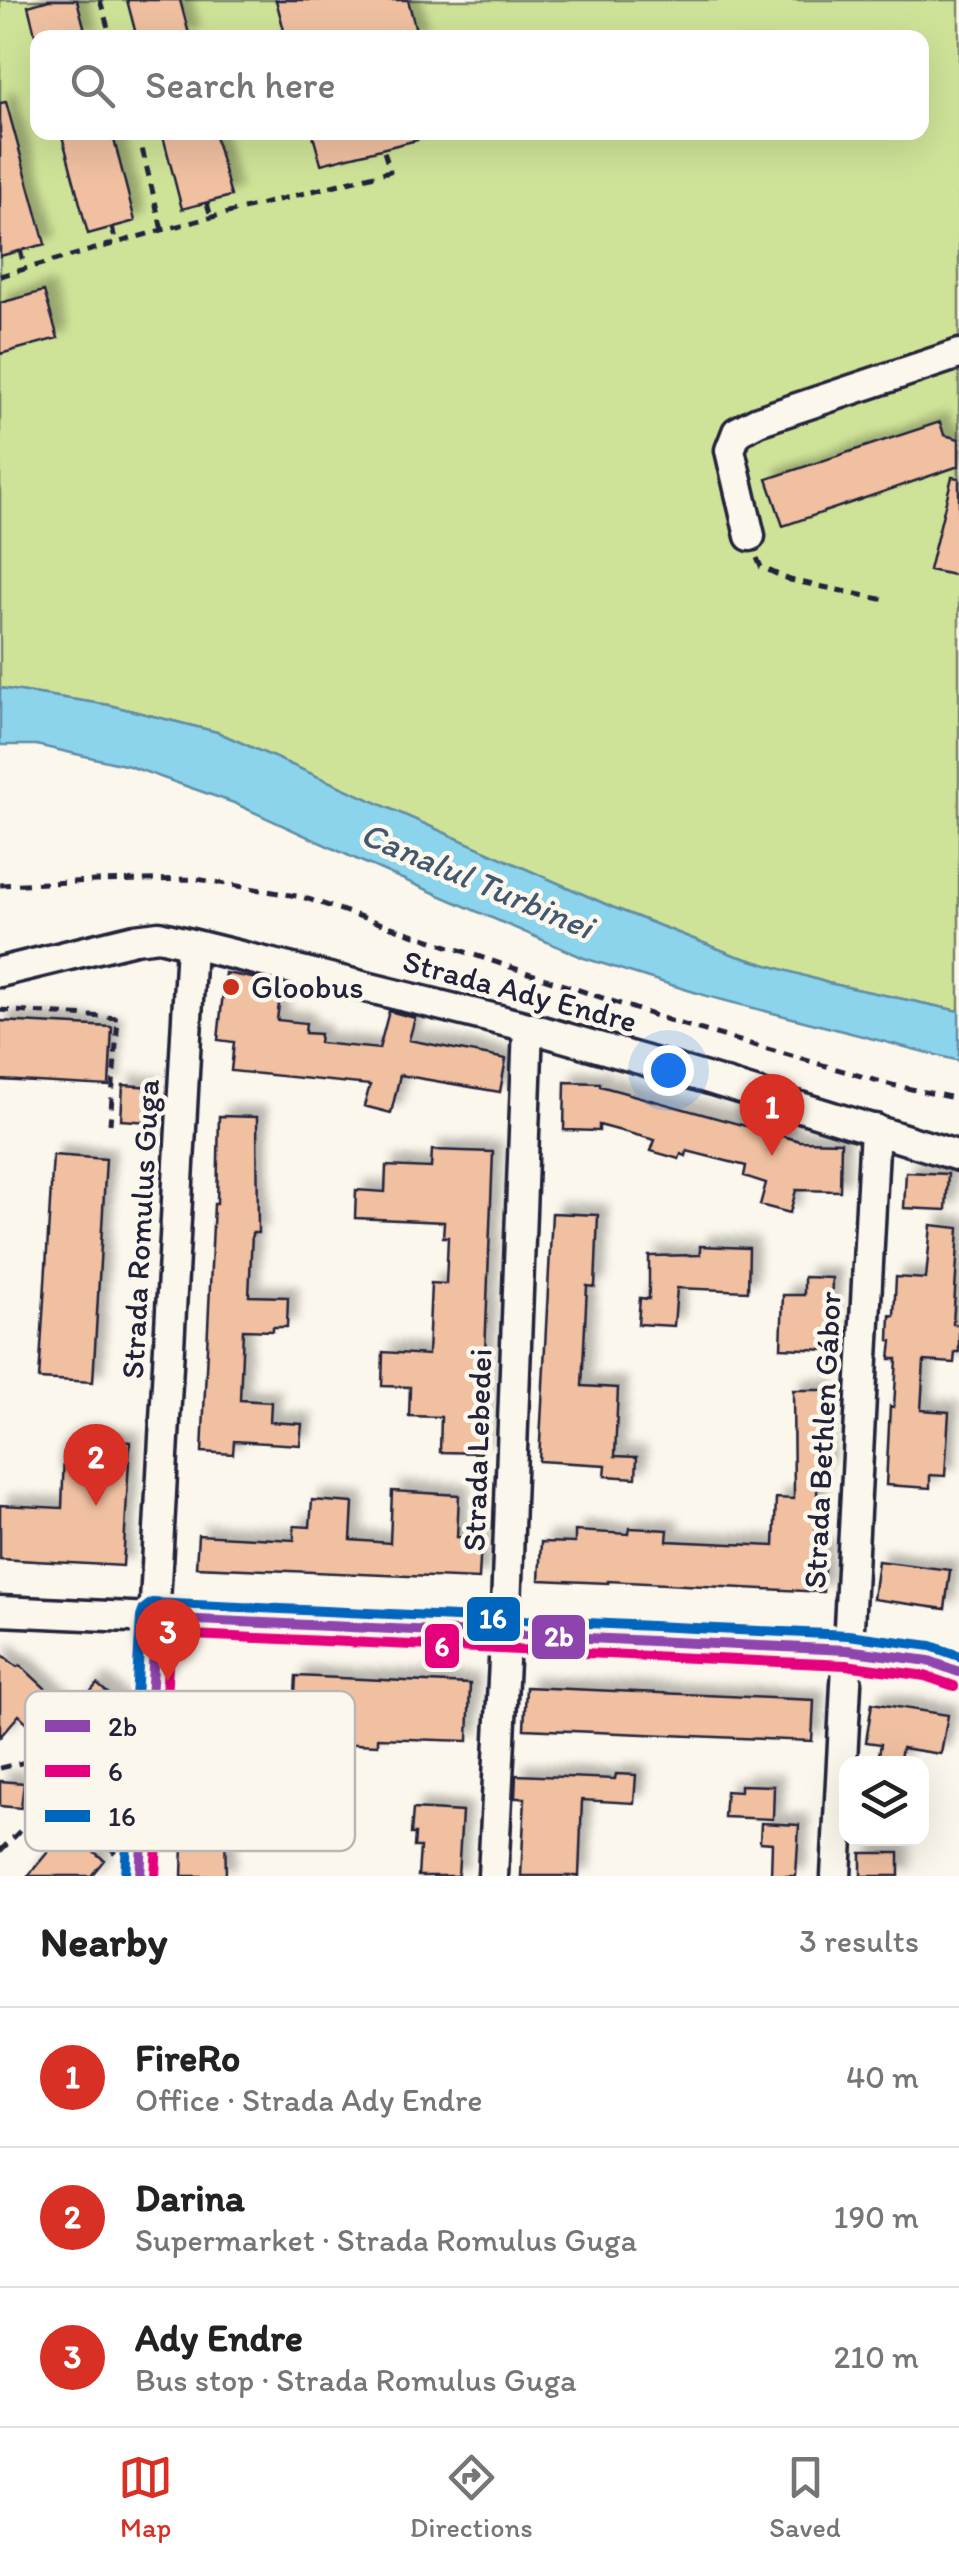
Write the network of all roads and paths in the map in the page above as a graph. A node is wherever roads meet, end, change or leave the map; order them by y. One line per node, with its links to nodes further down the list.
1 (100, 0): 2 (path)
2 (109, 30)
3 (140, 140): 8 (path)
4 (383, 148): 6 (path)
5 (206, 203): 6 (path)
6 (210, 218): 8 (path)
7 (112, 227): 9 (path)
8 (162, 230): 9 (path)
9 (116, 243): 11 (path)
10 (20, 250): 11 (path)
11 (25, 269): 12 (path)
12 (0, 276)
13 (959, 354): 14 (street)
14 (750, 536): 15 (path)
15 (890, 602)
16 (0, 885): 21 (path)
17 (191, 946): 18 (street, Strada Ady Endre); 20 (street, Strada Ady Endre); 26 (street, Strada Romulus Guga)
18 (0, 972)
19 (0, 1010): 22 (path)
20 (528, 1027): 23 (street, Strada Ady Endre); 27 (street, Strada Lebedei)
21 (959, 1099)
22 (110, 1124)
23 (874, 1129): 24 (street, Strada Ady Endre); 28 (street, Strada Bethlen Gábor)
24 (959, 1156)
25 (0, 1611): 26 (street)
26 (156, 1618): 27 (street); 30 (street, Strada Romulus Guga)
27 (505, 1634): 28 (street); 35 (street, Strada Lebedei)
28 (847, 1650): 29 (street); 36 (street, Strada Bethlen Gábor)
29 (959, 1672)
30 (149, 1691)
31 (25, 1762): 32 (path)
32 (0, 1768)
33 (25, 1825): 34 (path)
34 (0, 1850)
35 (494, 1876)
36 (836, 1876)

